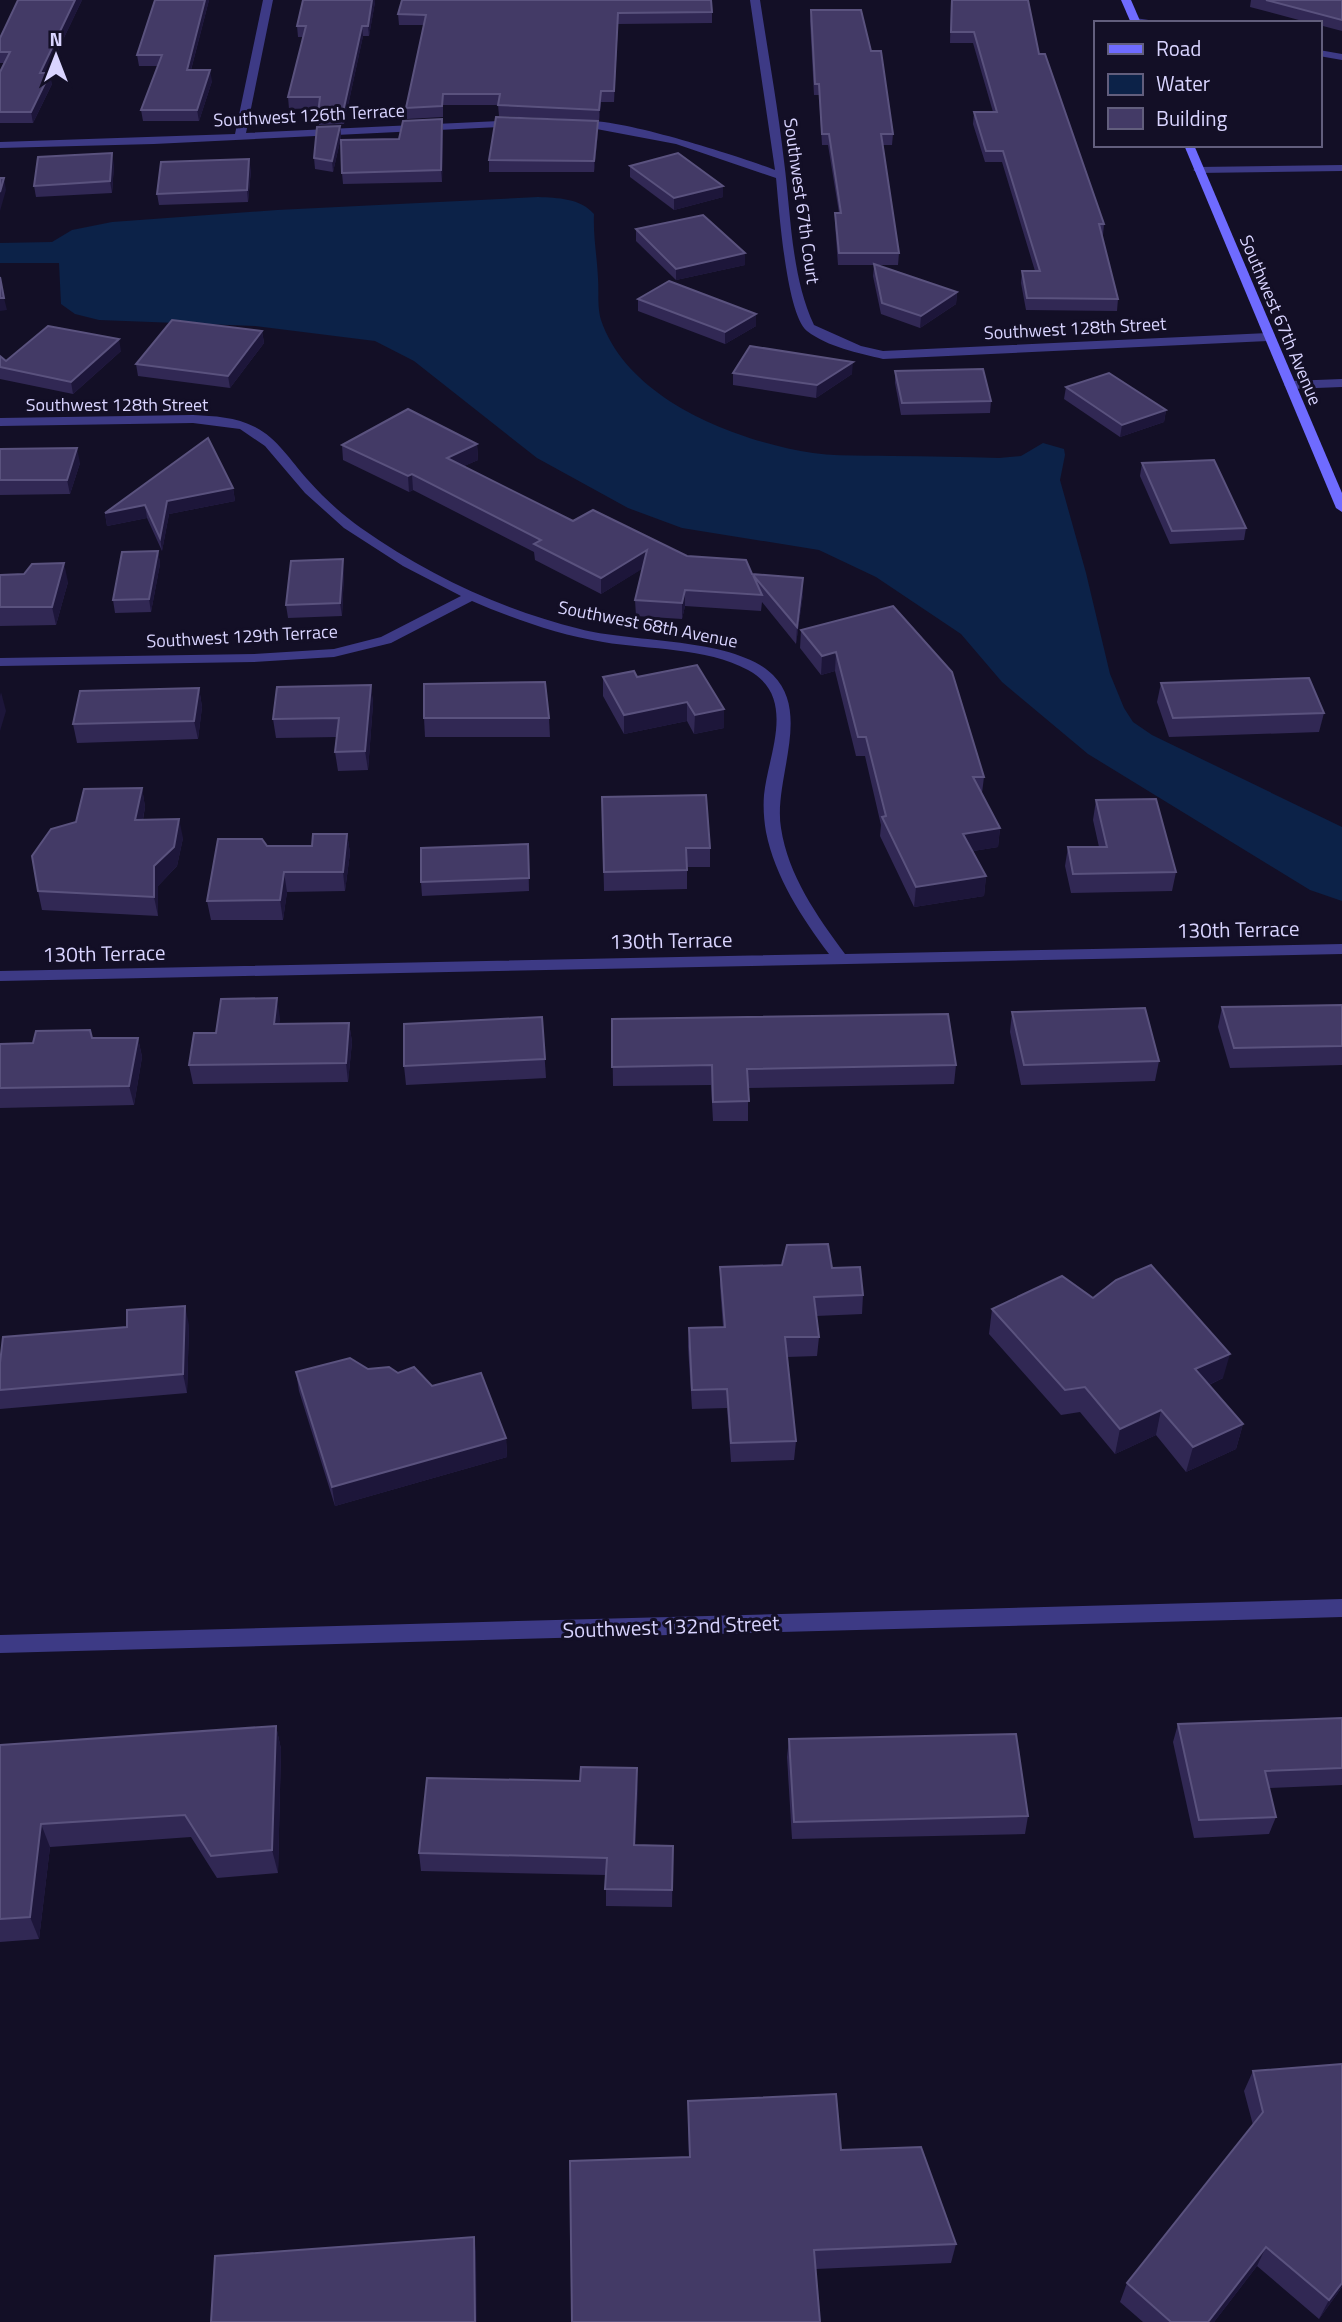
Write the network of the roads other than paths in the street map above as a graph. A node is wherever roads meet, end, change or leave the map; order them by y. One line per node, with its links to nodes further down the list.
1 (268, 0): 9 (street)
2 (755, 0): 14 (street, Southwest 67th Court)
3 (1126, 0): 4 (main road)
4 (1135, 21)
5 (1321, 53): 6 (street)
6 (1342, 57)
7 (535, 122): 9 (street, Southwest 126th Terrace)
8 (558, 123): 14 (street)
9 (240, 137): 10 (street, Southwest 126th Terrace)
10 (0, 145)
11 (1190, 147): 13 (main road, Southwest 67th Avenue)
12 (1342, 168): 13 (street)
13 (1198, 170): 15 (main road, Southwest 67th Avenue)
14 (780, 176): 16 (street, Southwest 67th Court)
15 (1268, 337): 16 (street, Southwest 128th Street); 18 (main road, Southwest 67th Avenue)
16 (883, 355)
17 (1342, 383): 18 (street)
18 (1290, 384): 21 (main road, Southwest 67th Avenue)
19 (0, 422): 20 (street, Southwest 128th Street)
20 (235, 423): 22 (street, Southwest 68th Avenue)
21 (1342, 508)
22 (473, 595): 23 (street, Southwest 129th Terrace); 25 (street, Southwest 68th Avenue)
23 (0, 662)
24 (1342, 949): 25 (street, 130th Terrace)
25 (840, 958): 26 (street, 130th Terrace)
26 (0, 976)
27 (1342, 1608): 28 (street, Southwest 132nd Street)
28 (0, 1644)

